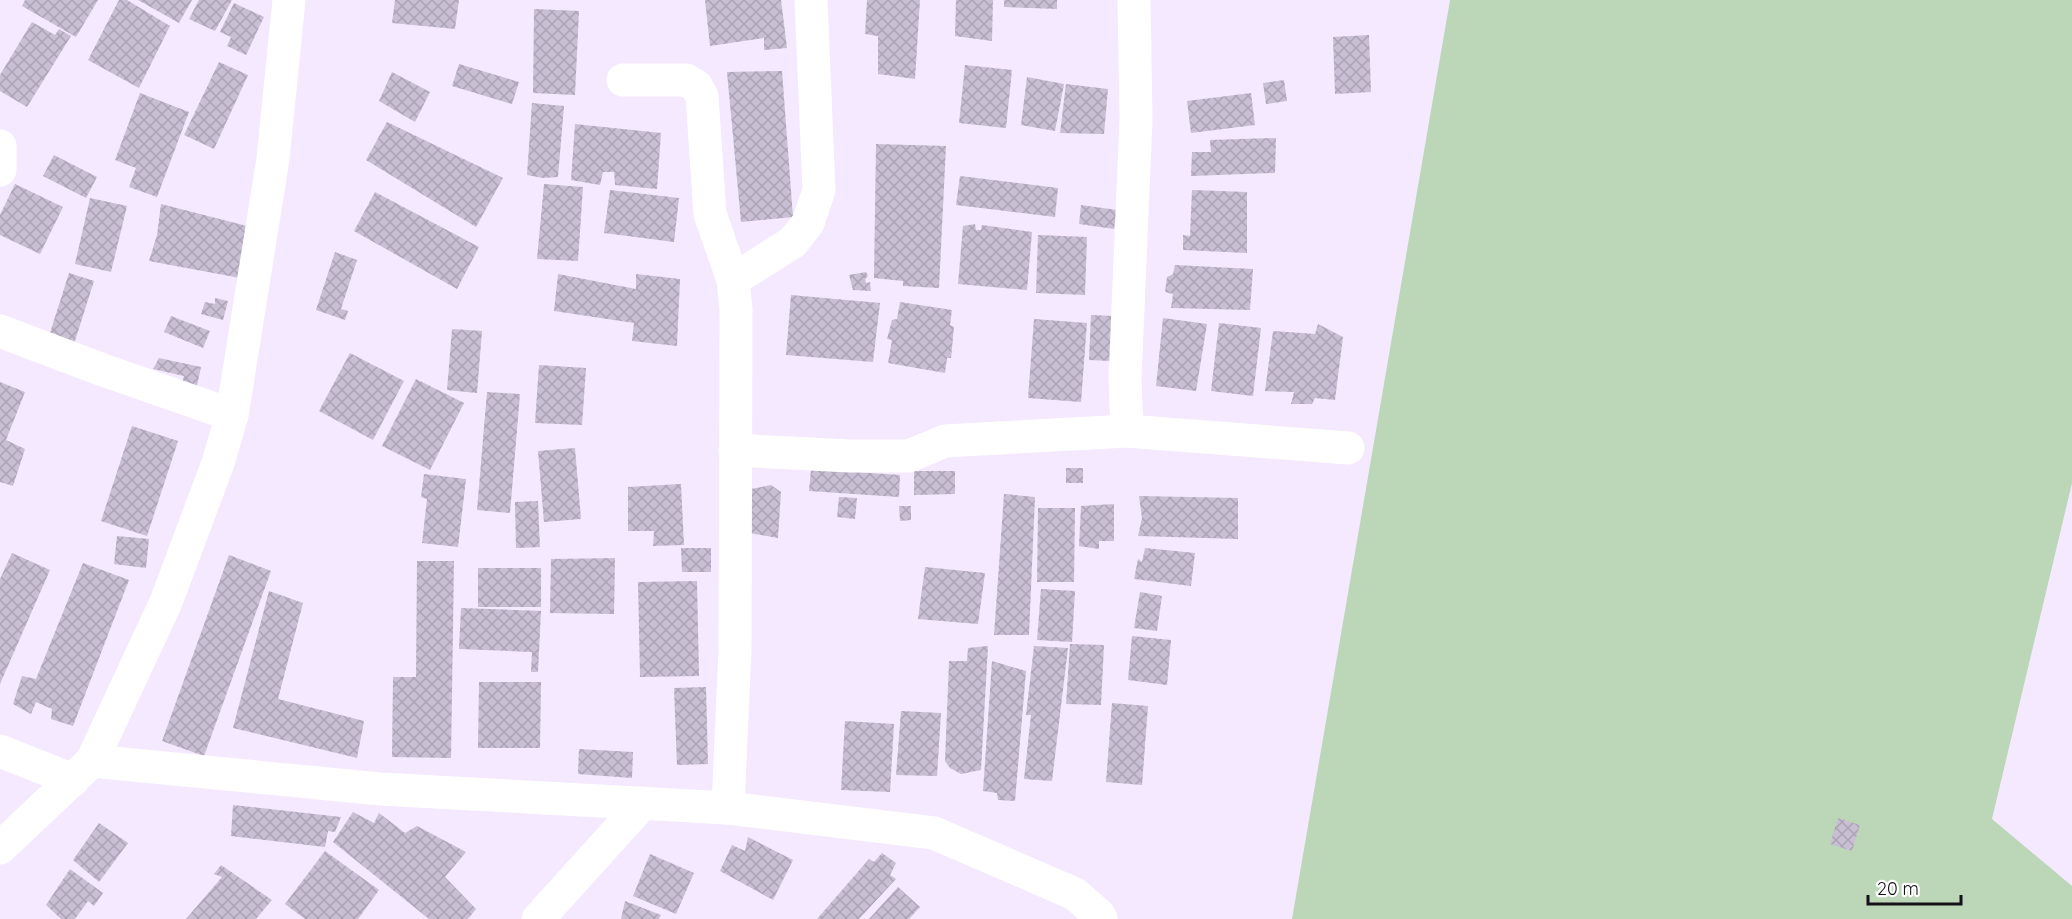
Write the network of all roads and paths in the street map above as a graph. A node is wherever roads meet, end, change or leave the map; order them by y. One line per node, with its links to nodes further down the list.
1 (289, 0): 9 (street)
2 (811, 0): 7 (street)
3 (1134, 0): 10 (street)
4 (623, 80): 7 (street)
5 (0, 146): 6 (street)
6 (0, 170)
7 (733, 280): 12 (street)
8 (0, 331): 9 (street)
9 (232, 415): 14 (street)
10 (1127, 431): 11 (street); 12 (street)
11 (1348, 448)
12 (735, 450): 16 (street)
13 (0, 751): 14 (street)
14 (82, 770): 15 (street); 17 (street)
15 (643, 803): 16 (street); 18 (street)
16 (728, 808): 19 (street)
17 (0, 848)
18 (538, 919)
19 (1101, 919)

